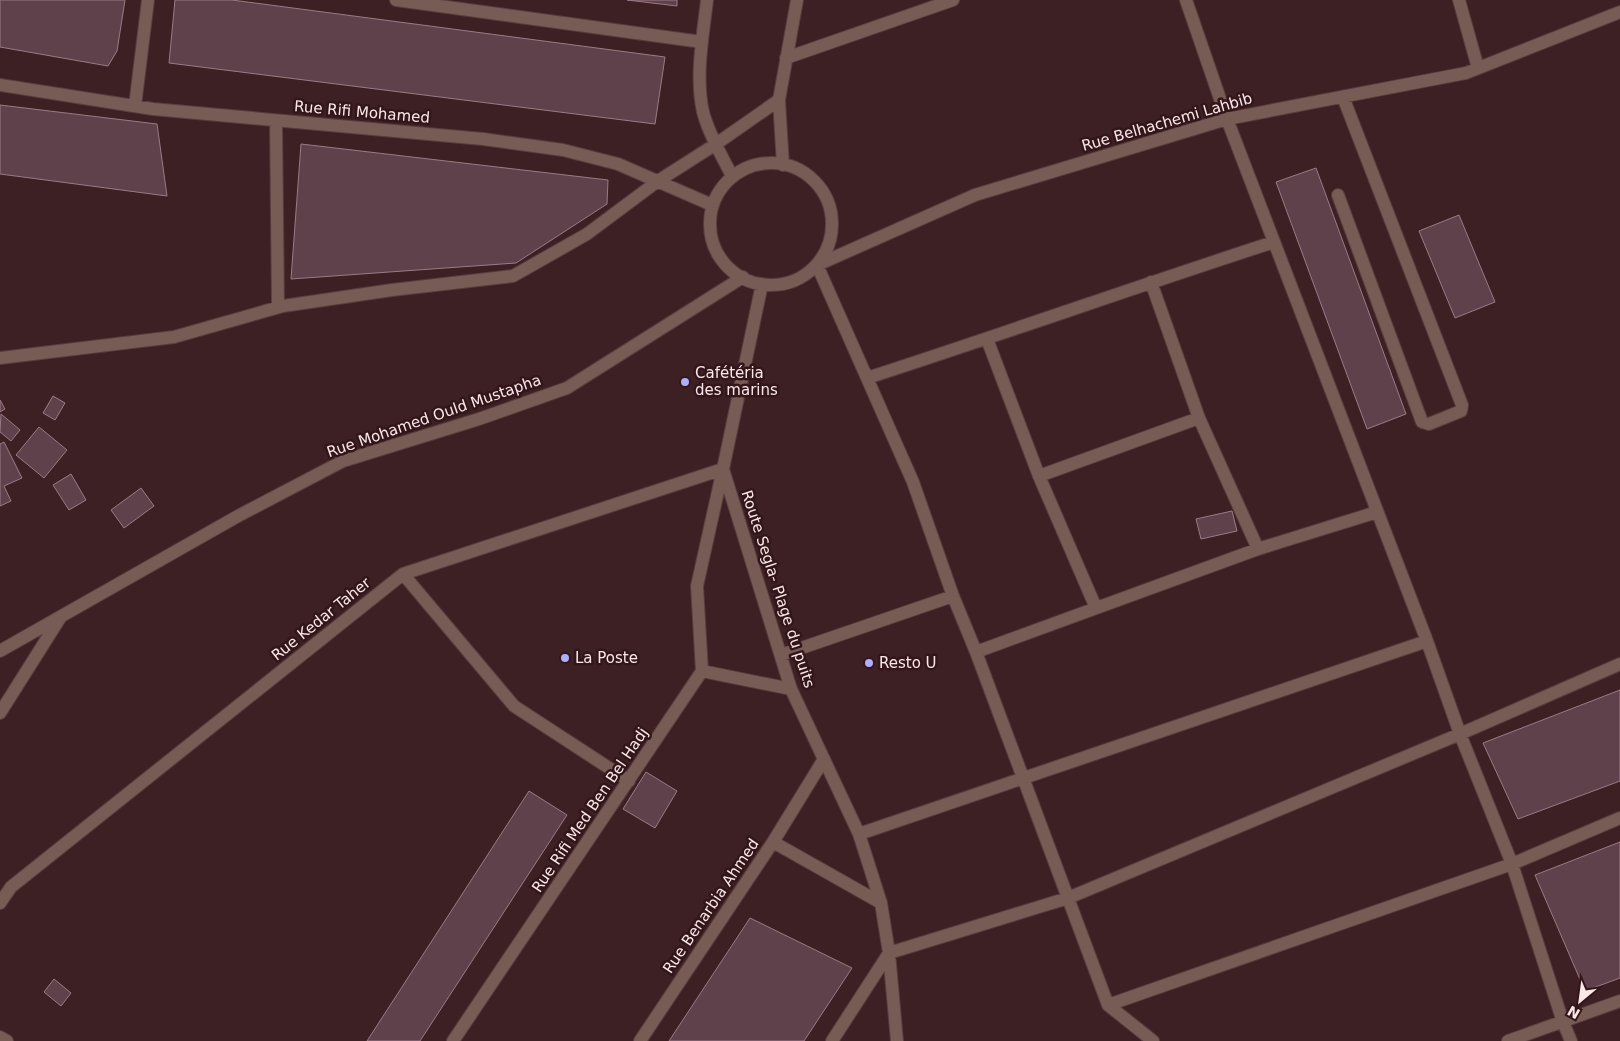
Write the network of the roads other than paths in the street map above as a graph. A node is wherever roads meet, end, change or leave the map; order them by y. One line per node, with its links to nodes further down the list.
1 (148, 0): 15 (street)
2 (396, 0): 9 (street)
3 (707, 0): 9 (street)
4 (797, 0): 10 (street)
5 (953, 0): 10 (street)
6 (1186, 0): 16 (street)
7 (1459, 0): 11 (street)
8 (1620, 12): 11 (street, Rue Belhachemi Lahbib)
9 (702, 42): 18 (street)
10 (786, 58): 14 (street)
11 (1478, 68): 13 (street, Rue Belhachemi Lahbib)
12 (0, 85): 15 (street, Rue Rifi Mohamed)
13 (1343, 97): 16 (street, Rue Belhachemi Lahbib); 22 (street)
14 (779, 100): 18 (street); 19 (street)
15 (135, 106): 17 (street, Rue Rifi Mohamed)
16 (1227, 119): 24 (street); 25 (street, Rue Belhachemi Lahbib)
17 (276, 120): 21 (street, Rue Rifi Mohamed); 29 (street)
18 (716, 144): 20 (street); 21 (street)
19 (783, 165): 20 (street); 25 (street)
20 (732, 176): 23 (street)
21 (658, 181): 23 (street, Rue Rifi Mohamed); 29 (street)
22 (1338, 195)
23 (712, 205): 26 (street)
24 (1274, 242): 27 (street); 36 (street)
25 (818, 265): 28 (street); 32 (street)
26 (743, 278): 28 (street); 41 (street, Rue Mohamed Ould Mustapha)
27 (1151, 282): 30 (street); 33 (street)
28 (762, 284): 34 (street, Route Segla- Plage du puits)
29 (278, 307): 31 (street)
30 (987, 339): 32 (street); 35 (street)
31 (0, 358)
32 (867, 378): 39 (street)
33 (1199, 418): 35 (street); 37 (street)
34 (723, 469): 38 (street, Rue Kedar Taher); 45 (street, Route Segla- Plage du puits); 47 (street)
35 (1039, 476): 40 (street)
36 (1377, 512): 37 (street); 42 (street)
37 (1258, 549): 40 (street)
38 (403, 574): 53 (street); 59 (street, Rue Kedar Taher)
39 (953, 596): 44 (street); 45 (street)
40 (1096, 608): 44 (street)
41 (61, 616): 43 (street, Rue Mohamed Ould Mustapha); 49 (street)
42 (1427, 641): 50 (street); 52 (street)
43 (0, 651)
44 (976, 652): 52 (street)
45 (781, 654): 48 (street, Route Segla- Plage du puits)
46 (1620, 664): 50 (street)
47 (702, 672): 48 (street); 53 (street, Rue Rifi Med Ben Bel Hadj)
48 (791, 689): 51 (street, Route Segla- Plage du puits)
49 (0, 713)
50 (1460, 734): 57 (street); 58 (street)
51 (824, 760): 55 (street, Route Segla- Plage du puits); 56 (street)
52 (1023, 778): 55 (street); 58 (street)
53 (629, 782): 67 (street, Rue Rifi Med Ben Bel Hadj)
54 (1620, 818): 57 (street)
55 (859, 834): 60 (street, Route Segla- Plage du puits)
56 (774, 842): 60 (street, Rue Benarbia Ahmed); 68 (street, Rue Benarbia Ahmed)
57 (1512, 864): 63 (street); 64 (street)
58 (1068, 898): 61 (street); 63 (street)
59 (0, 903)
60 (881, 904): 61 (street, Route Segla- Plage du puits)
61 (889, 953): 69 (street); 70 (street, Route Segla- Plage du puits)
62 (1620, 1001): 64 (street)
63 (1108, 1005): 71 (street)
64 (1563, 1022): 72 (street); 73 (street)
65 (0, 1037): 66 (street)
66 (6, 1041)
67 (453, 1041)
68 (640, 1041)
69 (832, 1041)
70 (897, 1041)
71 (1152, 1041)
72 (1508, 1041)
73 (1571, 1041)

